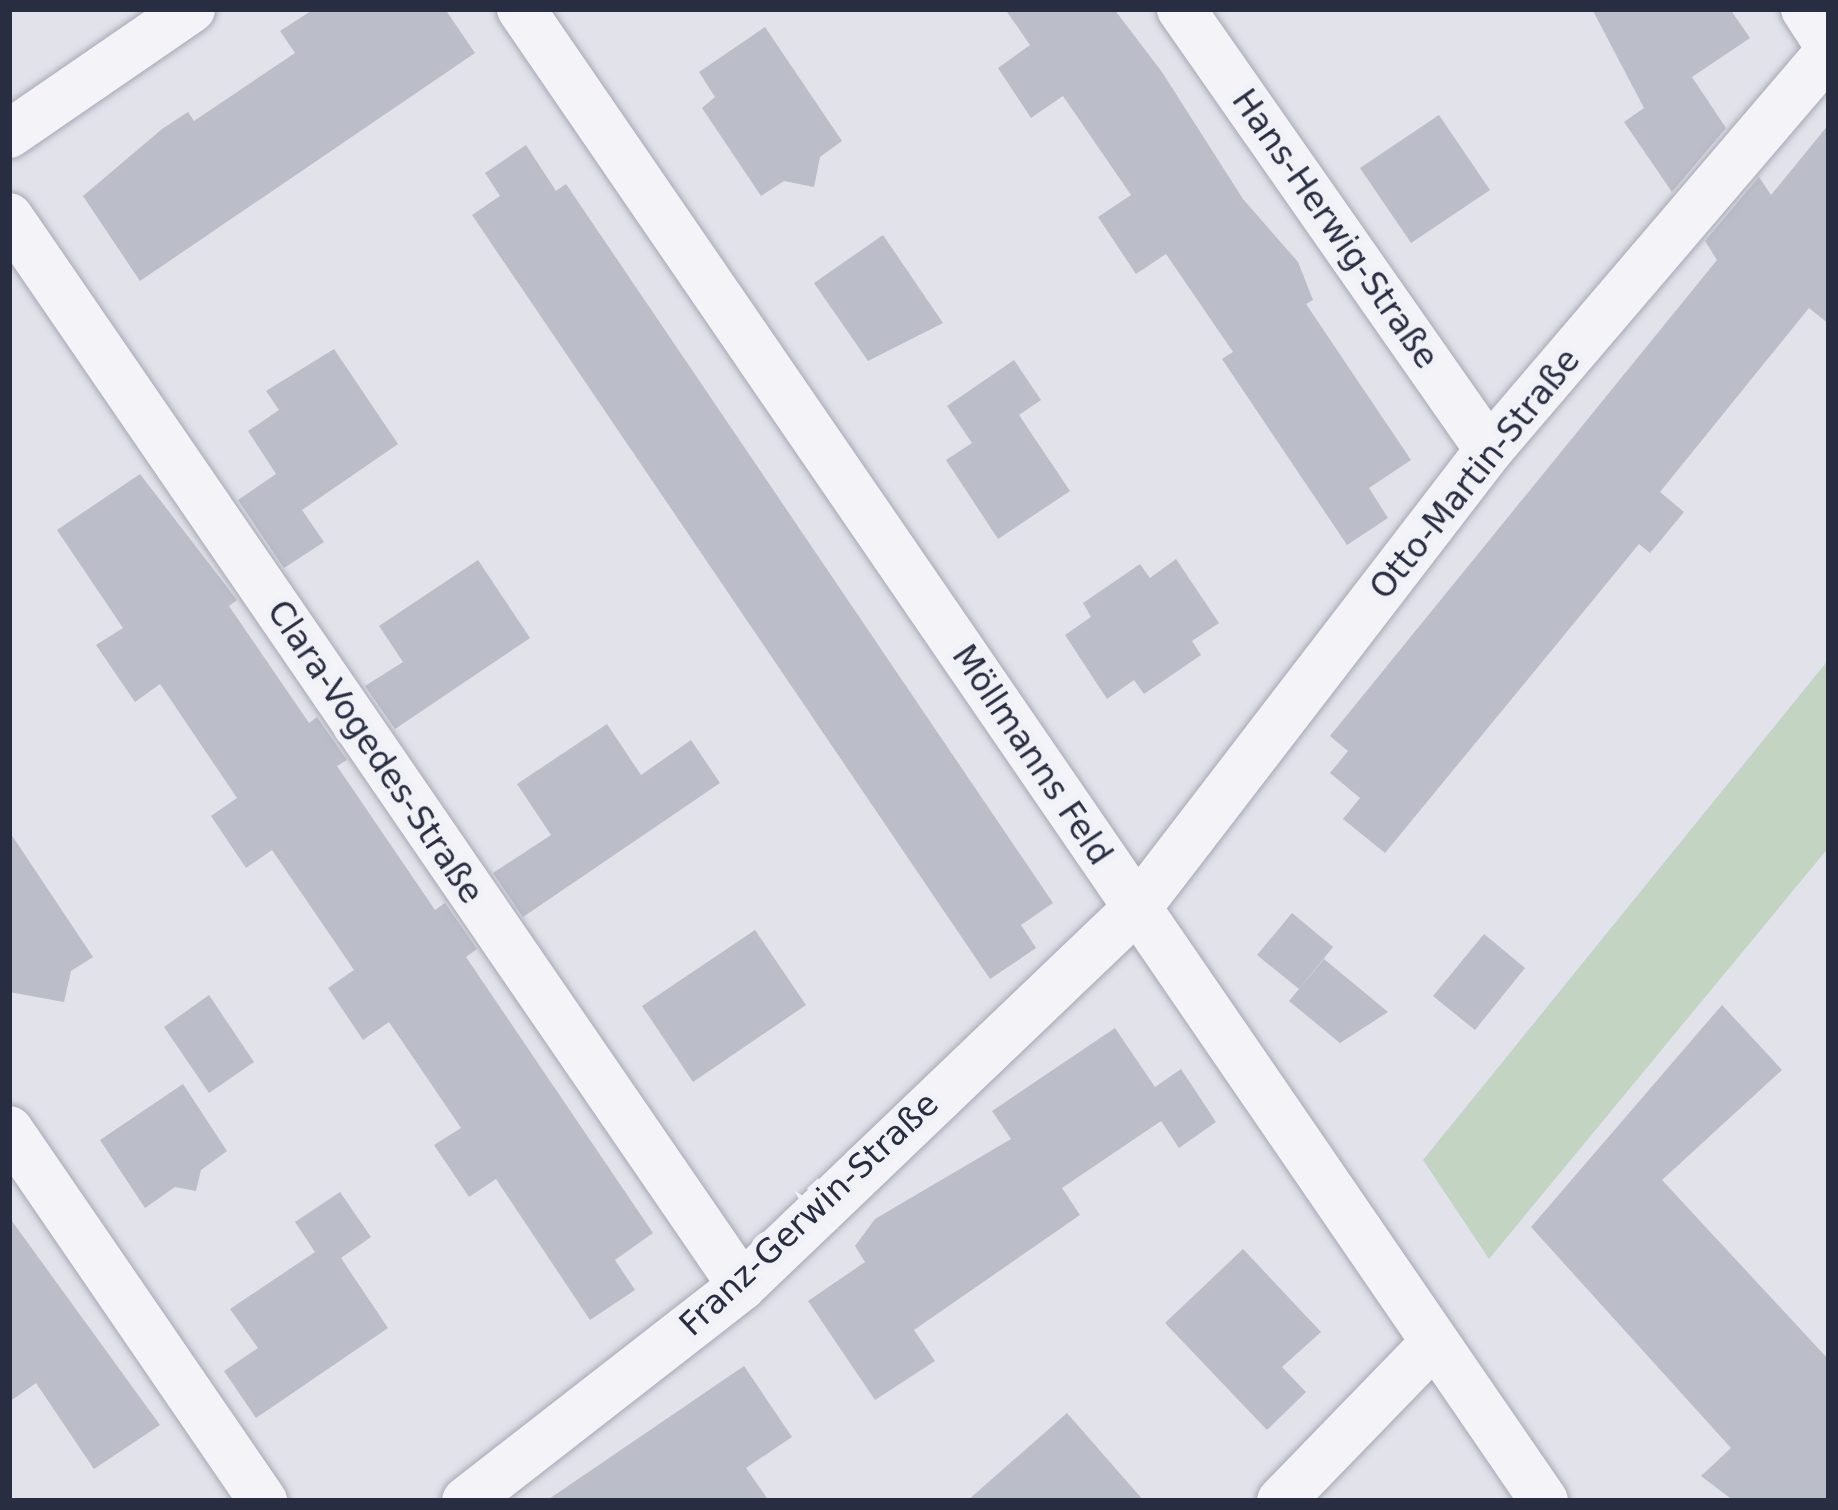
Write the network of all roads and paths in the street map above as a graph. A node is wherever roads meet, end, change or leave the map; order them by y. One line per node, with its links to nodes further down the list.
1 (191, 9): 6 (street)
2 (521, 9): 9 (street, Möllmanns Feld)
3 (1181, 9): 8 (street, Hans-Herwig-Straße)
4 (1805, 9): 5 (street)
5 (1829, 49): 8 (street, Otto-Martin-Straße)
6 (9, 134)
7 (9, 217): 11 (street, Clara-Vogedes-Straße)
8 (1489, 450): 9 (street, Otto-Martin-Straße)
9 (1137, 908): 11 (street, Franz-Gerwin-Straße); 12 (street, Möllmanns Feld)
10 (9, 1130): 13 (street)
11 (742, 1286): 14 (street, Franz-Gerwin-Straße)
12 (1431, 1346): 15 (street); 16 (street, Möllmanns Feld)
13 (263, 1501)
14 (466, 1501)
15 (1281, 1501)
16 (1544, 1501)

